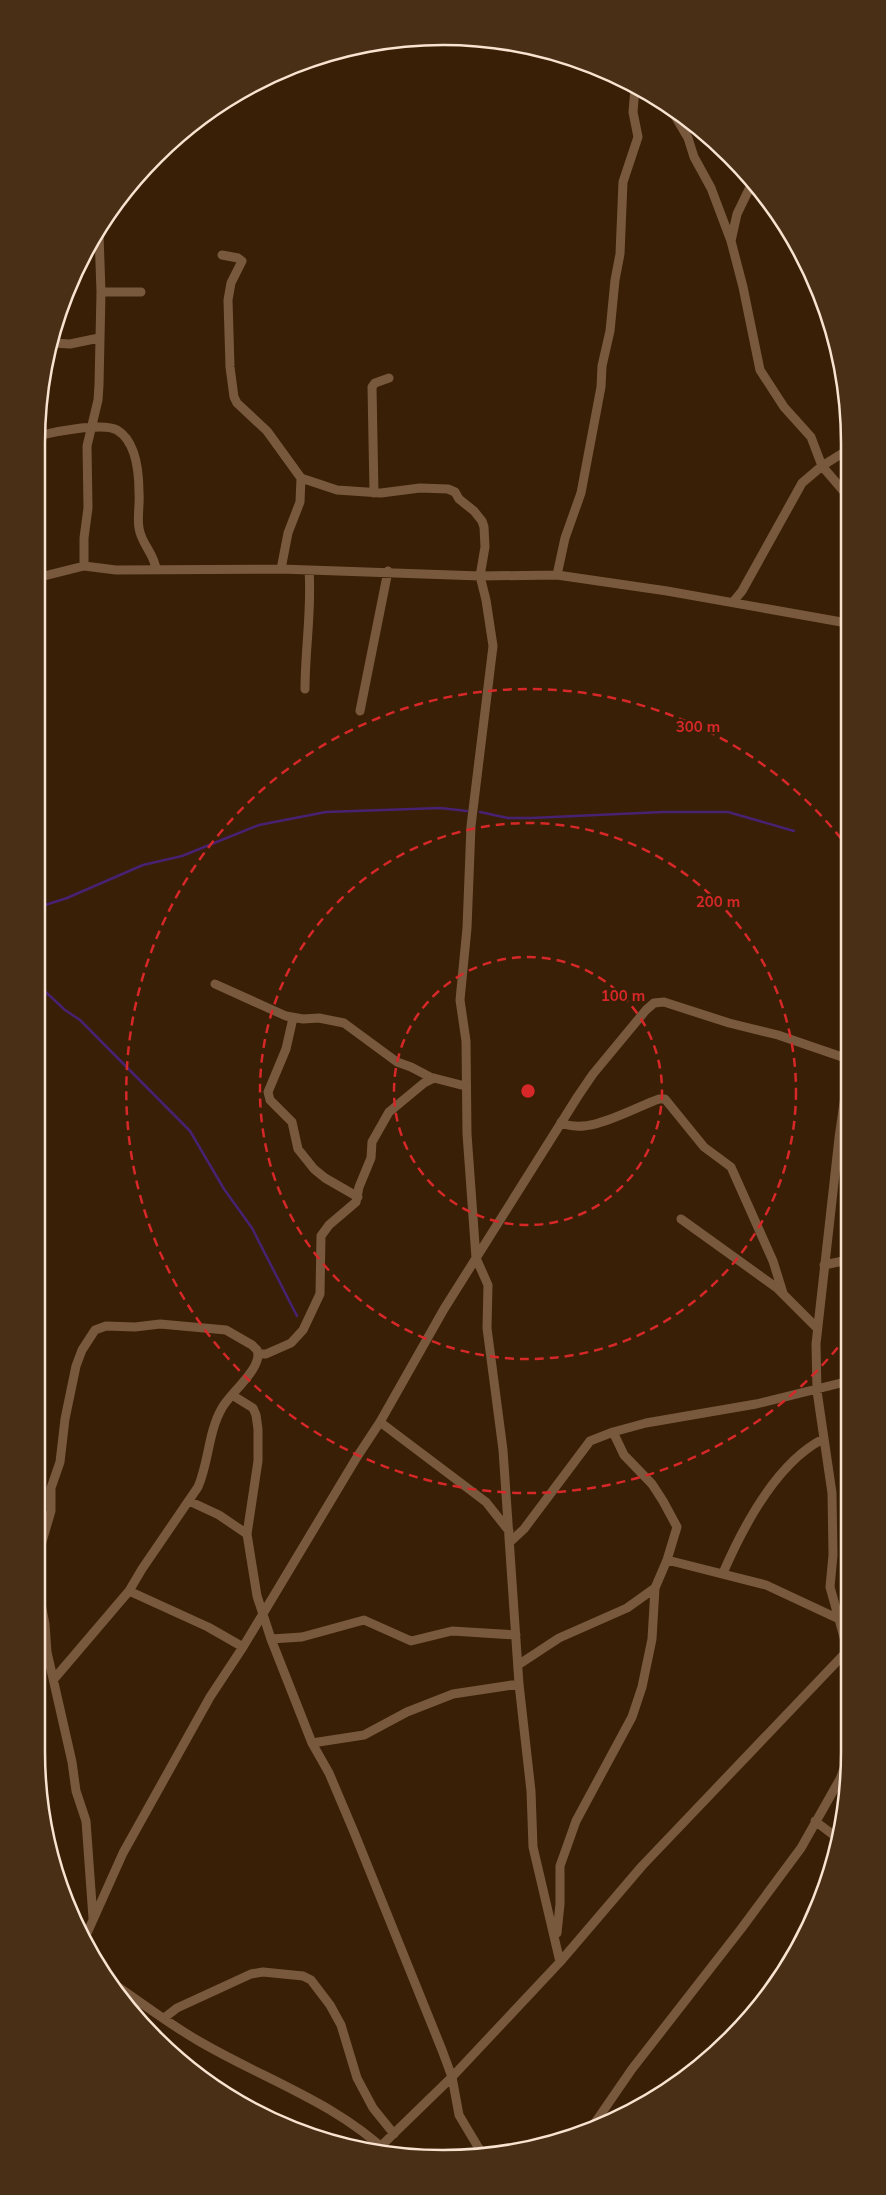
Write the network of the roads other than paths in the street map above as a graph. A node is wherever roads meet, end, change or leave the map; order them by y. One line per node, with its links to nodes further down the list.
1 (634, 94): 24 (street)
2 (679, 123): 4 (street)
3 (749, 189): 4 (street)
4 (731, 241): 15 (street)
5 (99, 242): 7 (street)
6 (222, 255): 16 (street)
7 (101, 292): 8 (street); 9 (street)
8 (141, 292)
9 (99, 338): 10 (street); 12 (street)
10 (58, 343)
11 (389, 378): 18 (street)
12 (91, 428): 13 (street); 19 (street); 21 (street)
13 (45, 434)
14 (841, 454): 15 (street)
15 (822, 466): 17 (street); 27 (street)
16 (301, 478): 18 (street); 20 (street)
17 (841, 488)
18 (374, 493): 26 (street)
19 (84, 566): 21 (street); 25 (street)
20 (281, 569): 21 (street); 22 (street)
21 (156, 570)
22 (309, 570): 23 (street); 29 (street)
23 (388, 571): 26 (street); 30 (street)
24 (557, 575): 26 (street); 27 (street)
25 (45, 576)
26 (480, 576): 35 (street)
27 (734, 602): 28 (street)
28 (841, 623)
29 (305, 689)
30 (360, 711)
31 (214, 984): 32 (street)
32 (293, 1018): 34 (street); 38 (street)
33 (841, 1057): 36 (street)
34 (434, 1078): 35 (street); 38 (street)
35 (465, 1086): 40 (street)
36 (561, 1122): 40 (street); 43 (street)
37 (841, 1131): 42 (street)
38 (358, 1197): 45 (street)
39 (681, 1218): 43 (street)
40 (476, 1258): 49 (street); 54 (street)
41 (841, 1262): 42 (street)
42 (824, 1266): 44 (street)
43 (783, 1292): 44 (street)
44 (816, 1327): 47 (street)
45 (258, 1354): 48 (street); 53 (street)
46 (841, 1383): 47 (street)
47 (816, 1391): 50 (street); 51 (street)
48 (232, 1395): 52 (street); 55 (street)
49 (380, 1422): 54 (street); 61 (street)
50 (613, 1432): 56 (street); 57 (street)
51 (823, 1439): 58 (street); 62 (street)
52 (189, 1501): 55 (street); 60 (street)
53 (45, 1531)
54 (510, 1531): 56 (street)
55 (247, 1534): 61 (street)
56 (510, 1542): 64 (street)
57 (667, 1560): 58 (street); 59 (street)
58 (723, 1573): 62 (street)
59 (655, 1588): 68 (street); 77 (street)
60 (129, 1591): 66 (street); 69 (street)
61 (263, 1614): 65 (street); 66 (street)
62 (841, 1620)
63 (45, 1624): 69 (street)
64 (516, 1635): 65 (street); 68 (street)
65 (270, 1638): 71 (street)
66 (243, 1647): 75 (street)
67 (841, 1657): 78 (street)
68 (518, 1665): 70 (street)
69 (54, 1679): 75 (street)
70 (519, 1684): 71 (street); 77 (street)
71 (312, 1743): 81 (street)
72 (840, 1779): 73 (street)
73 (815, 1821): 74 (street); 82 (street)
74 (832, 1835)
75 (93, 1919): 76 (street)
76 (88, 1931)
77 (556, 1941): 78 (street)
78 (560, 1962): 81 (street)
79 (125, 1992): 80 (street)
80 (164, 2018): 83 (street); 84 (street)
81 (452, 2077): 83 (street); 86 (street)
82 (598, 2119)
83 (394, 2134): 85 (street)
84 (379, 2145)
85 (382, 2145)
86 (479, 2148)

